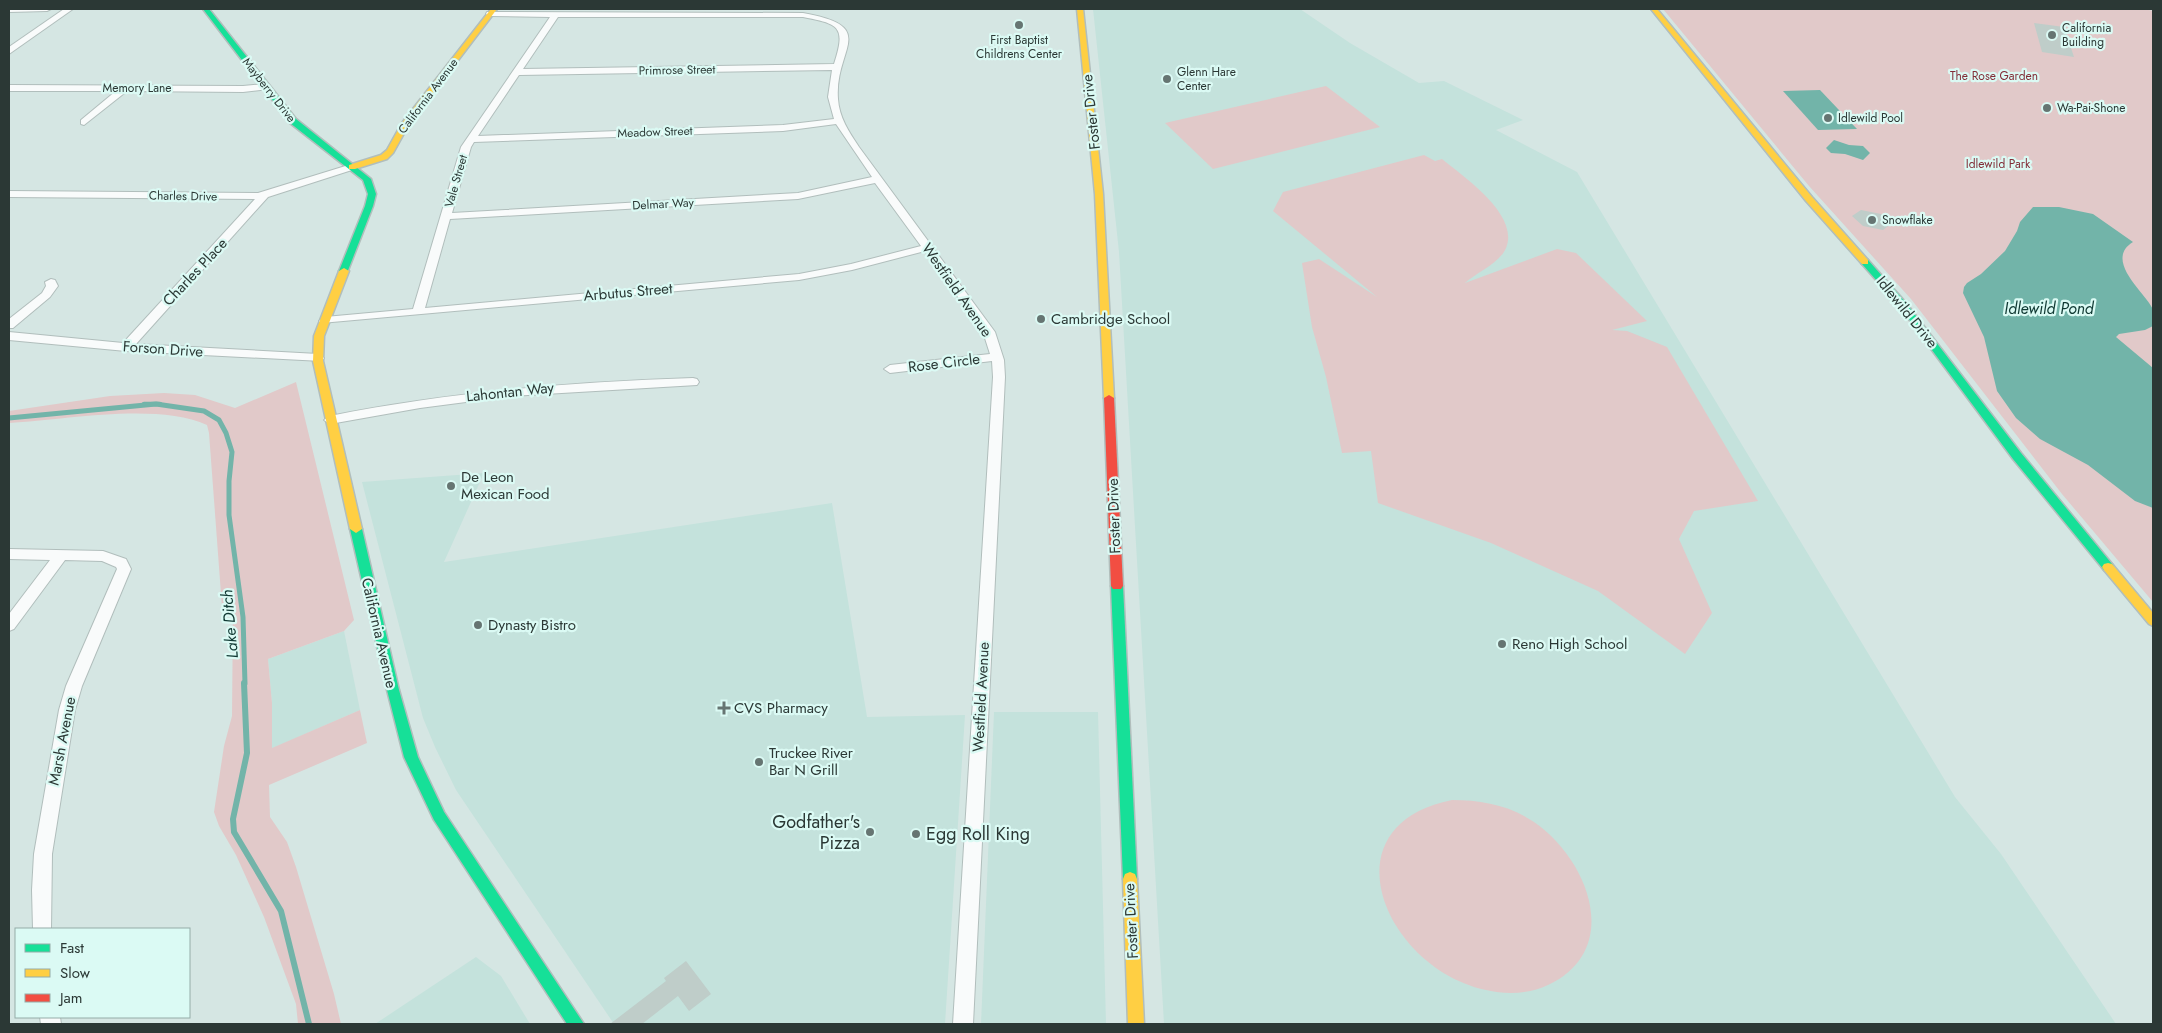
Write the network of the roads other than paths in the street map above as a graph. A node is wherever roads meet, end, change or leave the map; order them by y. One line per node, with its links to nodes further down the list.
1 (47, 9): 6 (street)
2 (69, 9): 9 (street)
3 (206, 9): 12 (street, Mayberry Drive)
4 (1080, 9): 43 (street, Foster Drive)
5 (1654, 9): 38 (street, Idlewild Drive)
6 (9, 10)
7 (492, 11): 8 (street, Westfield Avenue); 18 (street, California Avenue)
8 (556, 14): 10 (street, Westfield Avenue); 11 (street, Vale Street)
9 (9, 51)
10 (838, 67): 11 (street, Primrose Street); 15 (street, Westfield Avenue)
11 (516, 72): 17 (street, Vale Street)
12 (266, 87): 14 (street, Memory Lane); 18 (street, Mayberry Drive)
13 (9, 88): 14 (street, Memory Lane)
14 (125, 88): 16 (street)
15 (839, 121): 17 (street, Meadow Street); 19 (street, Westfield Avenue)
16 (84, 122)
17 (471, 139): 23 (street, Vale Street)
18 (352, 166): 21 (street, Charles Drive); 22 (street, Mayberry Drive)
19 (878, 179): 23 (street, Delmar Way); 24 (street, Westfield Avenue)
20 (10, 195): 21 (street, Charles Drive)
21 (263, 196): 30 (street, Charles Place)
22 (369, 206): 27 (street, California Avenue)
23 (446, 216): 26 (street, Vale Street)
24 (928, 247): 26 (street, Arbutus Street); 31 (street, Westfield Avenue)
25 (52, 282): 28 (street)
26 (418, 311): 27 (street, Arbutus Street)
27 (325, 321): 32 (street, California Avenue)
28 (9, 325)
29 (9, 336): 30 (street, Forson Drive)
30 (126, 347): 32 (street, Forson Drive)
31 (997, 357): 33 (street, Rose Circle); 42 (street, Westfield Avenue)
32 (318, 358): 35 (street, California Avenue)
33 (890, 369)
34 (693, 382): 35 (street, Lahontan Way)
35 (330, 420): 41 (street, California Avenue)
36 (9, 554): 37 (street)
37 (62, 554): 39 (street); 40 (street, Marsh Avenue)
38 (2153, 621)
39 (9, 625)
40 (42, 928)
41 (576, 1024)
42 (963, 1024)
43 (1136, 1024)

